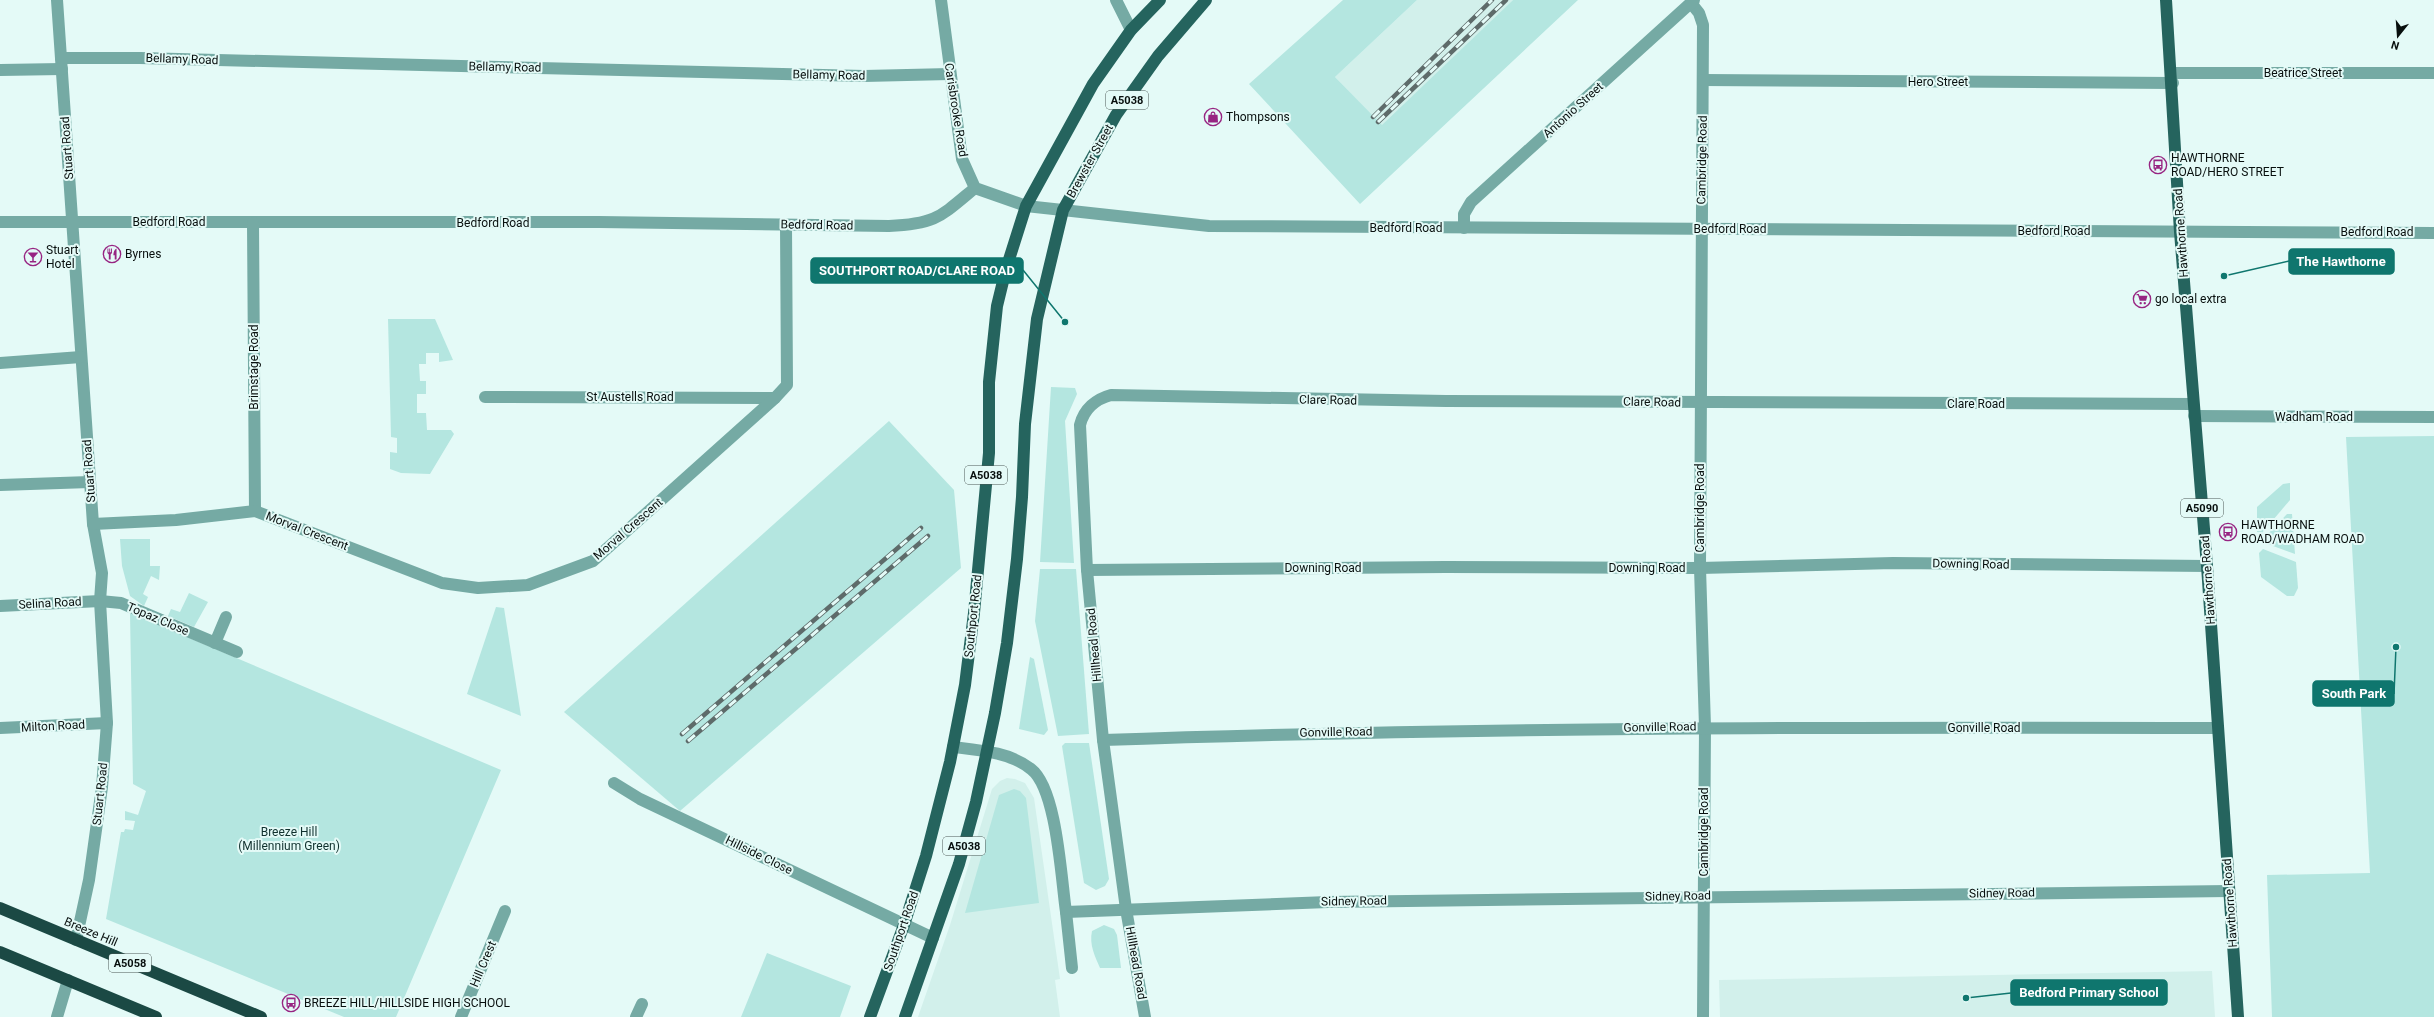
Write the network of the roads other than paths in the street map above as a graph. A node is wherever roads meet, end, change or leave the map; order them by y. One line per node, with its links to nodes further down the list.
1 (57, 0): 9 (street, Stuart Road)
2 (941, 0): 12 (street, Carisbrooke Road)
3 (1116, 0): 8 (street)
4 (1160, 0): 8 (main road, A5038)
5 (1206, 0): 17 (main road, Brewster Street / A5038)
6 (2166, 0): 13 (main road, Hawthorne Road / A5090)
7 (1687, 3): 14 (street, Cambridge Road); 22 (street, Antonio Street)
8 (1131, 30): 16 (main road, A5038)
9 (61, 63): 10 (street, Bellamy Road); 12 (street, Bellamy Road); 19 (street, Stuart Road)
10 (0, 70)
11 (2434, 73): 13 (street, Beatrice Street)
12 (950, 74): 15 (street, Carisbrooke Road)
13 (2172, 78): 14 (street, Hero Street); 24 (main road, Hawthorne Road / A5090)
14 (1703, 80): 23 (street, Cambridge Road)
15 (975, 188): 16 (street); 21 (street, Bedford Road)
16 (1026, 206): 17 (street, Bedford Road); 51 (main road, Southport Road / A5038)
17 (1063, 210): 22 (street, Bedford Road); 52 (main road, A5038)
18 (0, 222): 19 (street, Bedford Road)
19 (72, 223): 20 (street, Bedford Road); 26 (street, Stuart Road)
20 (253, 223): 21 (street, Bedford Road); 36 (street, Brimstage Road)
21 (786, 225): 30 (street, Morval Crescent)
22 (1464, 228): 23 (street, Bedford Road)
23 (1702, 229): 24 (street, Bedford Road); 31 (street, Cambridge Road)
24 (2180, 232): 25 (street, Bedford Road); 32 (main road, Hawthorne Road / A5090)
25 (2434, 232)
26 (81, 357): 27 (street); 34 (street, Stuart Road)
27 (0, 363)
28 (1111, 395): 31 (street, Clare Road); 40 (street, Hillhead Road)
29 (485, 397): 30 (street, St Austells Road)
30 (775, 398): 36 (street, Morval Crescent)
31 (1701, 403): 32 (street, Clare Road); 39 (street, Cambridge Road)
32 (2193, 410): 33 (street, Wadham Road); 38 (main road, Hawthorne Road / A5090)
33 (2434, 417)
34 (90, 482): 35 (street); 37 (street, Stuart Road)
35 (0, 485)
36 (255, 511): 37 (street, Morval Crescent)
37 (93, 524): 41 (street, Stuart Road)
38 (2207, 566): 39 (street, Downing Road); 49 (main road, Hawthorne Road / A5090)
39 (1700, 568): 40 (street, Downing Road); 47 (street, Cambridge Road)
40 (1087, 570): 50 (street, Hillhead Road)
41 (100, 601): 42 (street, Selina Road); 44 (street, Topaz Close); 46 (street, Stuart Road)
42 (0, 606)
43 (226, 617): 44 (street)
44 (215, 643): 45 (street, Topaz Close)
45 (237, 652)
46 (107, 723): 48 (street, Milton Road); 62 (street, Stuart Road)
47 (1705, 727): 49 (street, Gonville Road); 50 (street, Gonville Road); 55 (street, Cambridge Road)
48 (0, 728)
49 (2218, 728): 54 (main road, Hawthorne Road / A5090)
50 (1102, 740): 57 (street, Hillhead Road)
51 (953, 747): 52 (street); 60 (main road, Southport Road / A5038)
52 (986, 751): 59 (street); 61 (main road, A5038)
53 (614, 783): 60 (street, Hillside Close)
54 (2229, 891): 55 (street, Sidney Road); 76 (main road, Hawthorne Road / A5090)
55 (1704, 896): 57 (street, Sidney Road); 75 (street, Cambridge Road)
56 (0, 908): 62 (highway, Breeze Hill / A5058)
57 (1126, 909): 59 (street, Hillhead Road); 74 (street, Hillhead Road)
58 (505, 911): 70 (street, Hill Crest)
59 (1066, 912): 64 (street)
60 (904, 925): 61 (street, Hillside Close); 72 (main road, Southport Road / A5038)
61 (933, 938): 73 (main road, A5038)
62 (76, 940): 69 (highway, Breeze Hill / A5058)
63 (0, 952): 65 (highway)
64 (1072, 968)
65 (68, 980): 67 (street); 68 (highway)
66 (642, 1004): 71 (street)
67 (57, 1017)
68 (156, 1017)
69 (261, 1017)
70 (461, 1017)
71 (636, 1017)
72 (870, 1017)
73 (905, 1017)
74 (1145, 1017)
75 (1703, 1017)
76 (2238, 1017)

